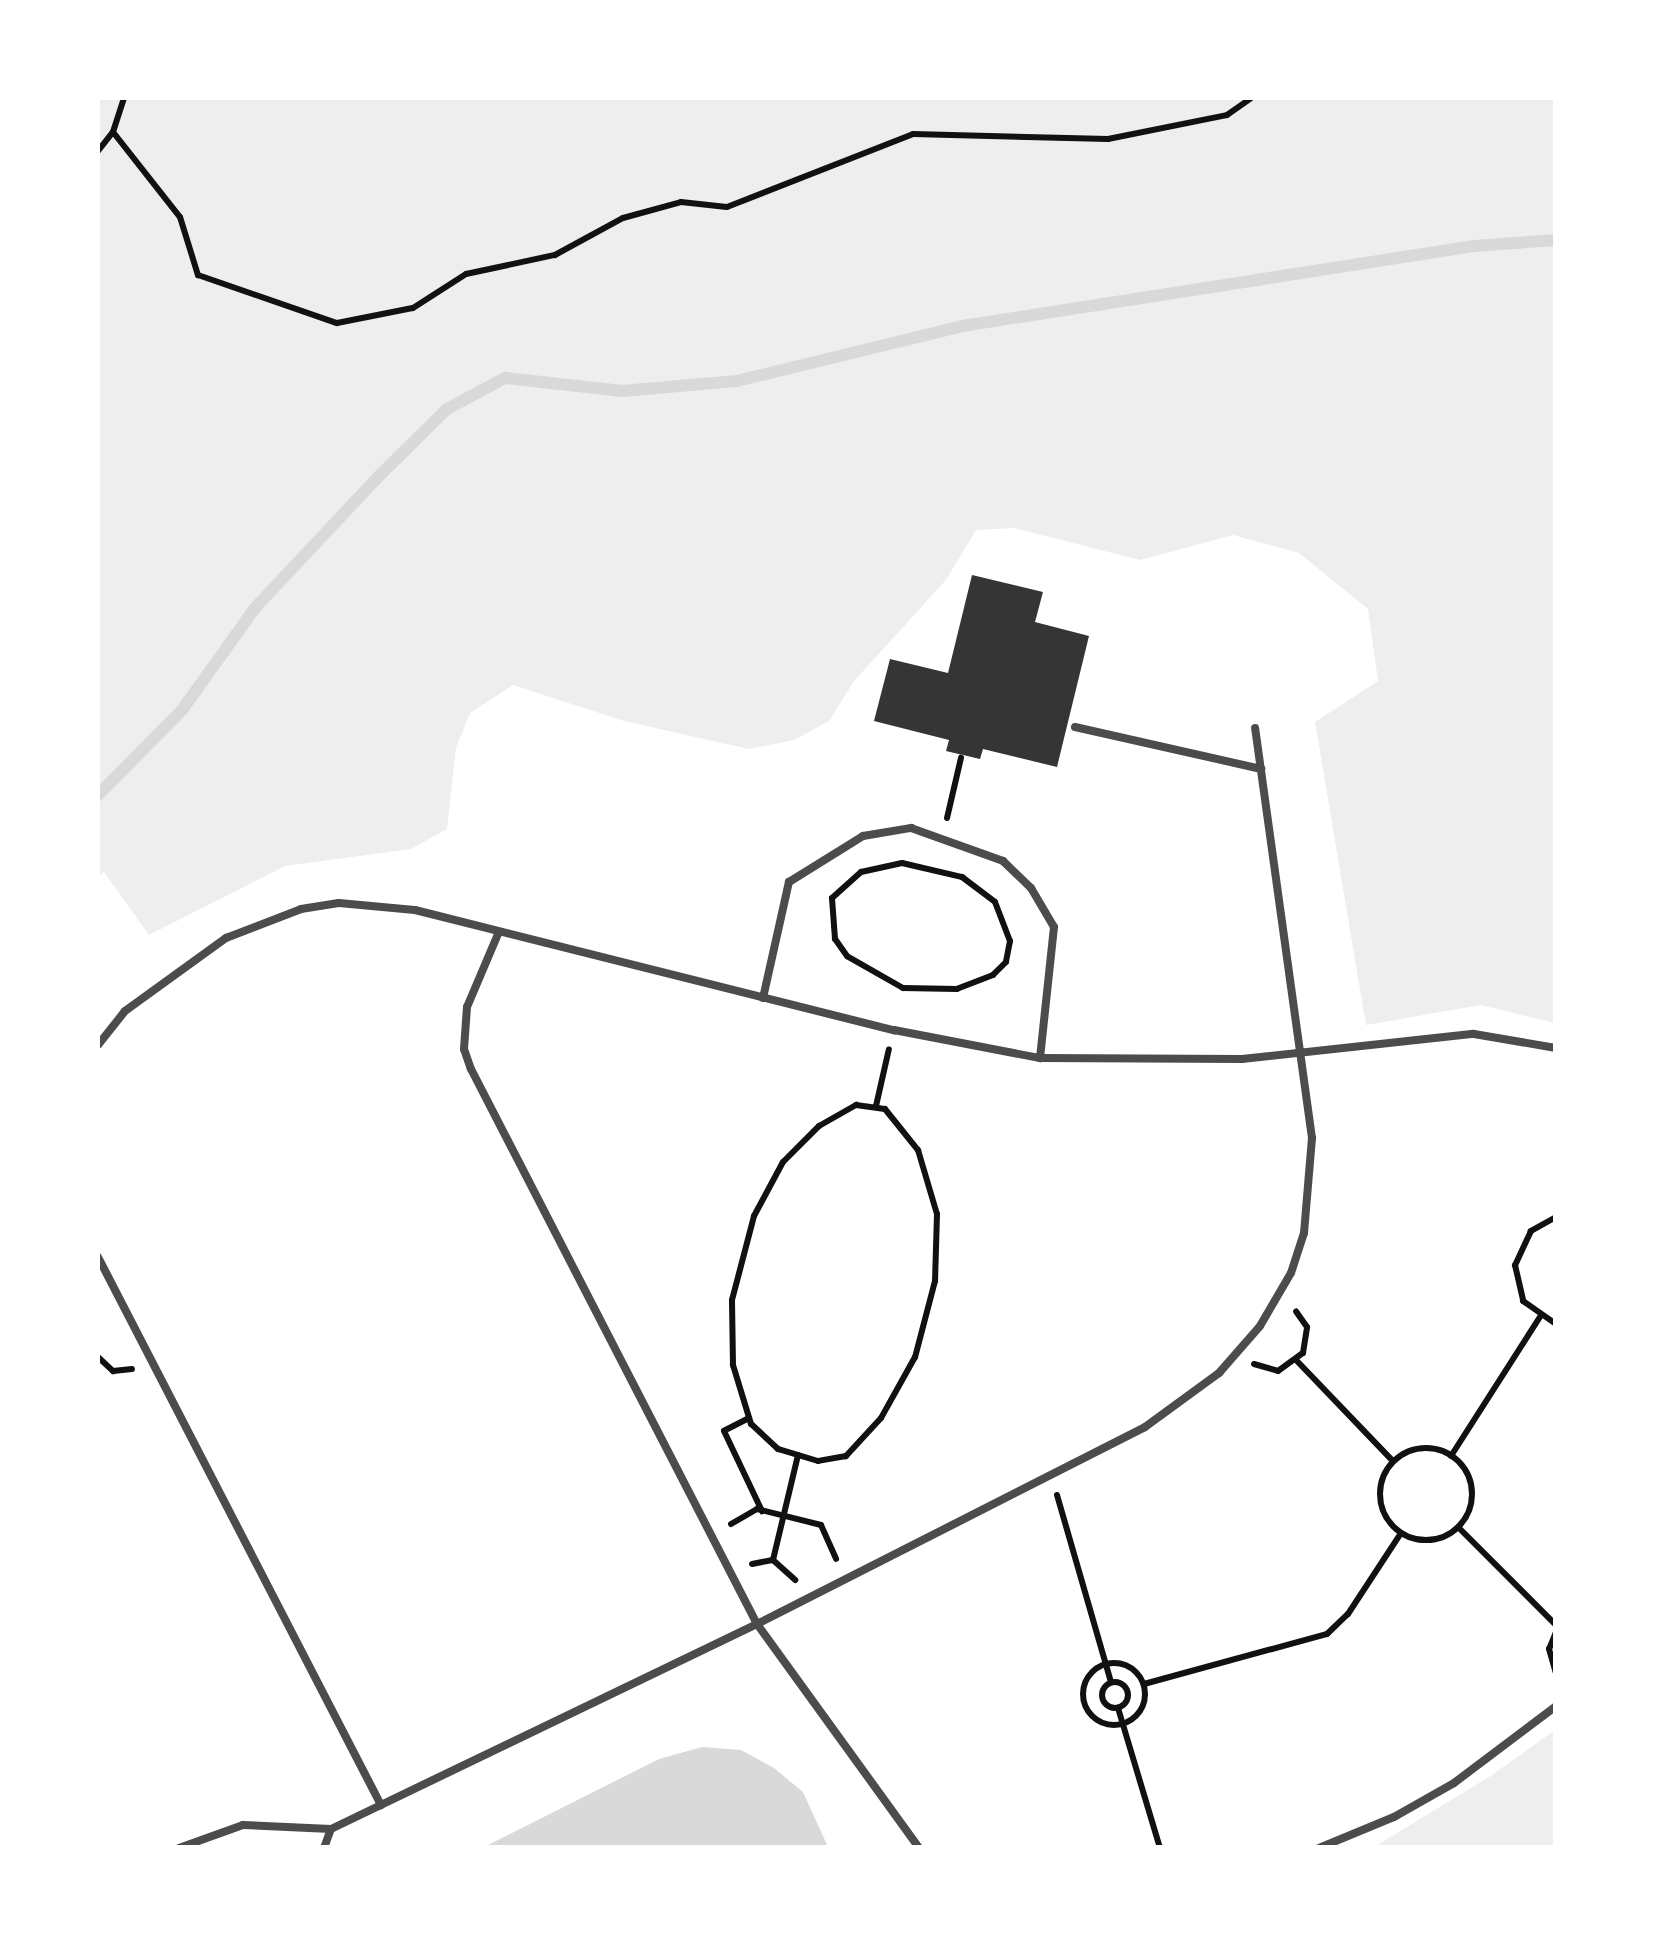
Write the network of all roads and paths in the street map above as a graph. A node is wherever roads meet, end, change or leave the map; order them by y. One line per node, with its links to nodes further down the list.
1 (124, 98): 3 (path)
2 (1251, 98): 3 (path)
3 (113, 132): 4 (path)
4 (98, 151)
5 (1075, 728): 7 (lane)
6 (1255, 728): 7 (lane)
7 (1261, 769): 13 (lane)
8 (498, 934): 10 (lane); 11 (lane); 31 (lane)
9 (903, 988): 9 (path)
10 (764, 998): 14 (lane); 14 (lane)
11 (98, 1045)
12 (1556, 1048): 13 (lane)
13 (1302, 1053): 14 (lane); 17 (lane)
14 (1040, 1058)
15 (1556, 1217): 18 (path)
16 (98, 1257): 45 (lane)
17 (1277, 1299): 20 (lane); 21 (path)
18 (1540, 1317): 19 (path); 24 (path)
19 (1556, 1324)
20 (1240, 1350): 21 (path); 26 (lane)
21 (1297, 1361): 25 (path)
22 (749, 1418): 23 (path); 23 (path); 27 (path)
23 (798, 1455): 28 (path)
24 (1451, 1456): 25 (path); 29 (path)
25 (1393, 1461): 30 (path)
26 (1051, 1474): 34 (lane); 38 (path)
27 (762, 1511): 28 (path); 31 (path)
28 (783, 1516): 32 (path); 34 (path)
29 (1458, 1526): 30 (path); 37 (path)
30 (1401, 1533): 41 (path)
31 (712, 1535): 33 (lane)
32 (773, 1560): 33 (path); 35 (path)
33 (731, 1575): 36 (lane)
34 (845, 1578): 35 (lane)
35 (805, 1598): 36 (lane)
36 (757, 1624): 45 (lane); 49 (lane)
37 (1556, 1629): 39 (path)
38 (1106, 1664): 40 (path); 41 (path); 44 (path)
39 (1556, 1674)
40 (1111, 1682): 43 (path); 43 (path)
41 (1144, 1684): 44 (path)
42 (1556, 1706): 51 (lane)
43 (1118, 1708): 44 (path)
44 (1123, 1724): 50 (path)
45 (381, 1805): 46 (lane)
46 (331, 1829): 47 (lane); 48 (lane)
47 (179, 1848)
48 (324, 1848)
49 (919, 1848)
50 (1160, 1848)
51 (1319, 1848)

